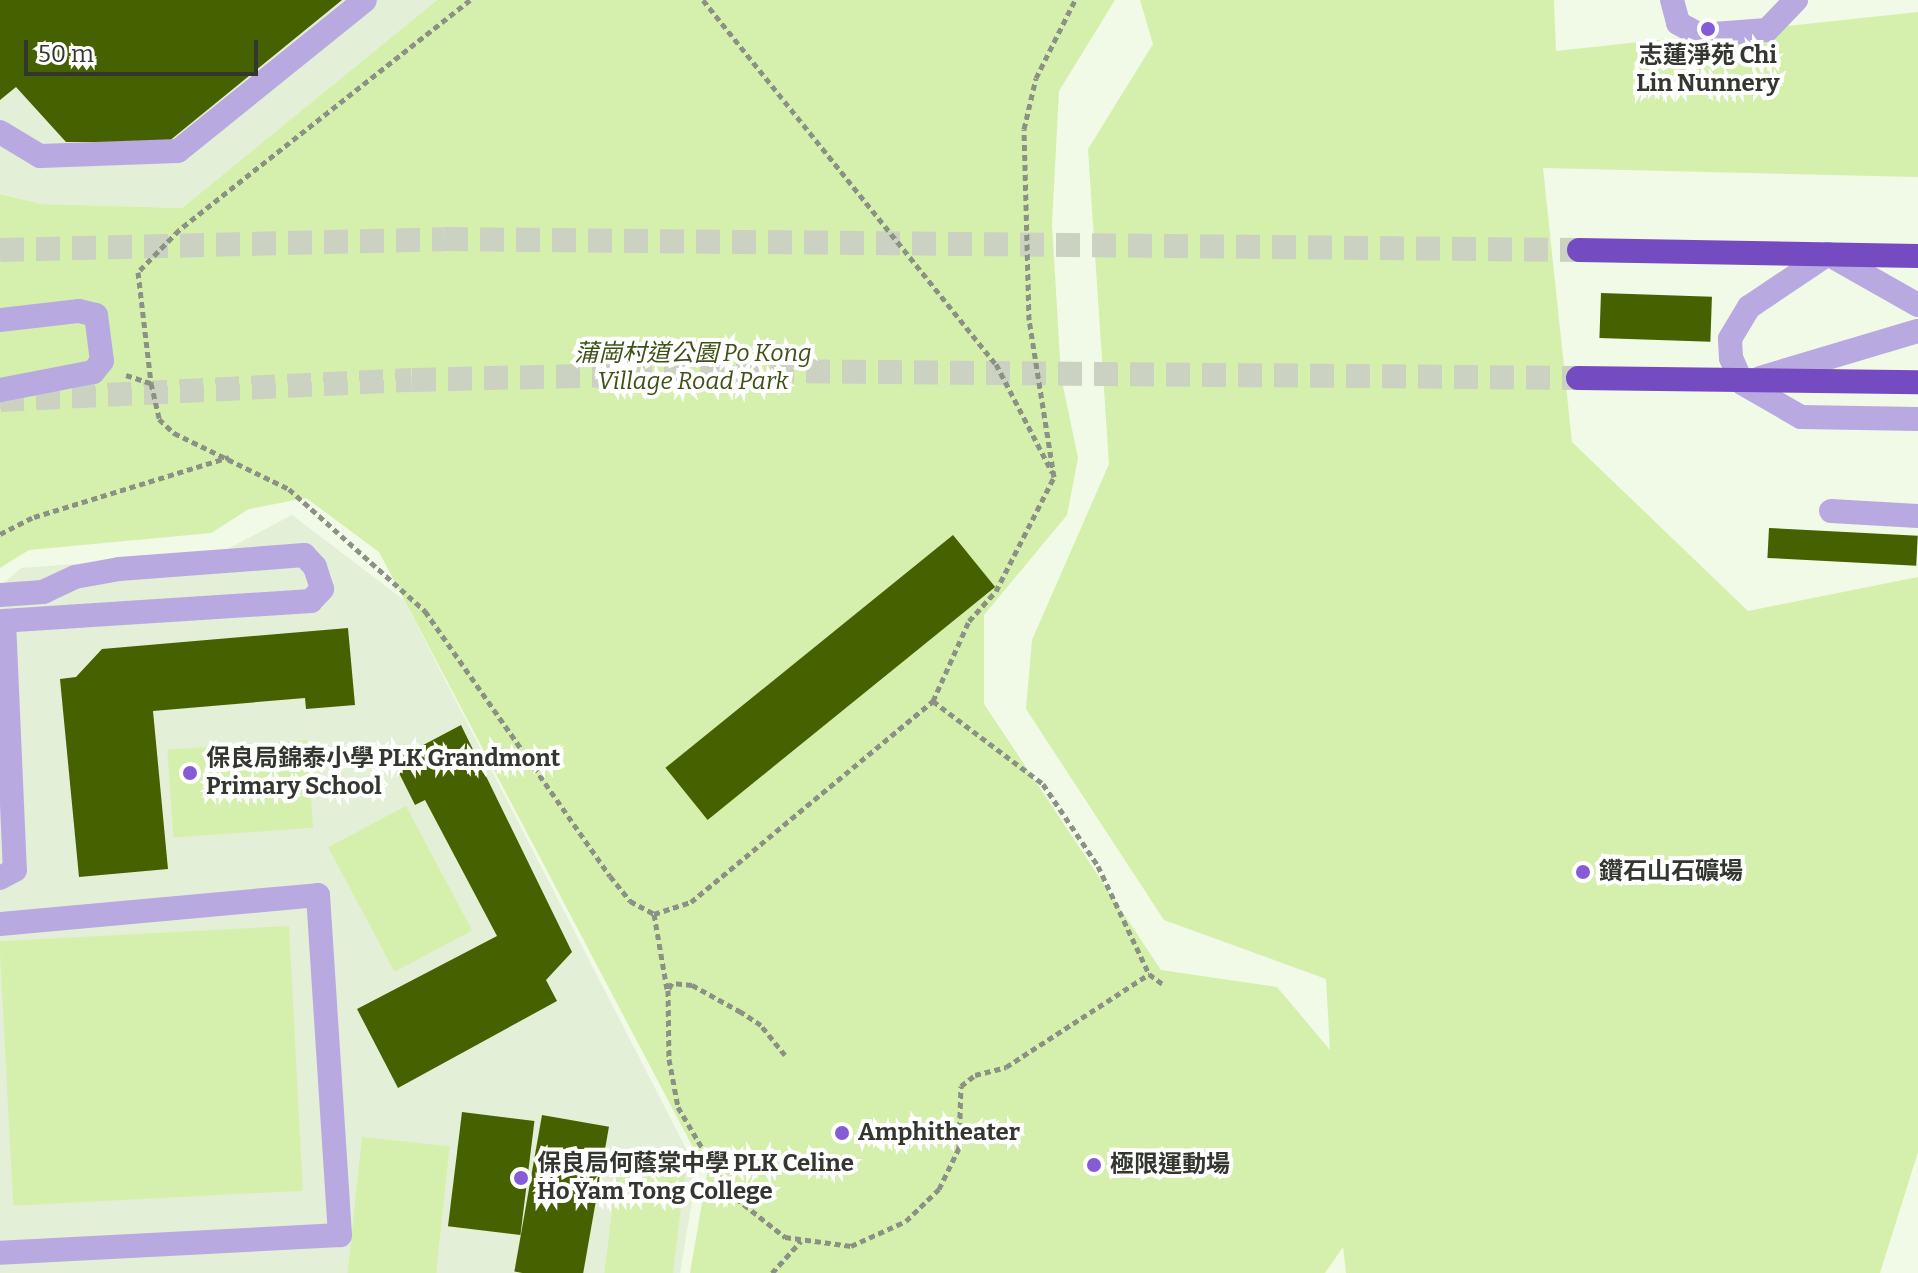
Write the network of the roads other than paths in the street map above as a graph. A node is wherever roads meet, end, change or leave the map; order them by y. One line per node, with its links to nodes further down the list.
1 (365, 0): 4 (lane)
2 (1672, 0): 3 (lane)
3 (1796, 0)
4 (0, 132)
5 (1579, 250): 6 (highway)
6 (1828, 254): 7 (highway); 8 (lane); 15 (lane)
7 (1918, 256)
8 (1892, 290): 9 (lane); 10 (lane)
9 (1918, 290)
10 (1918, 305)
11 (0, 320): 16 (lane)
12 (1918, 331): 15 (lane)
13 (1578, 378): 15 (highway)
14 (1918, 382): 15 (highway)
15 (1742, 383): 17 (lane)
16 (0, 390)
17 (1918, 419)
18 (1831, 511): 19 (lane)
19 (1918, 516)
20 (58, 586): 21 (lane); 22 (lane); 22 (lane)
21 (0, 595)
22 (93, 616): 23 (lane)
23 (2, 622): 24 (lane)
24 (0, 878)
25 (0, 924): 26 (lane)
26 (0, 1253)

